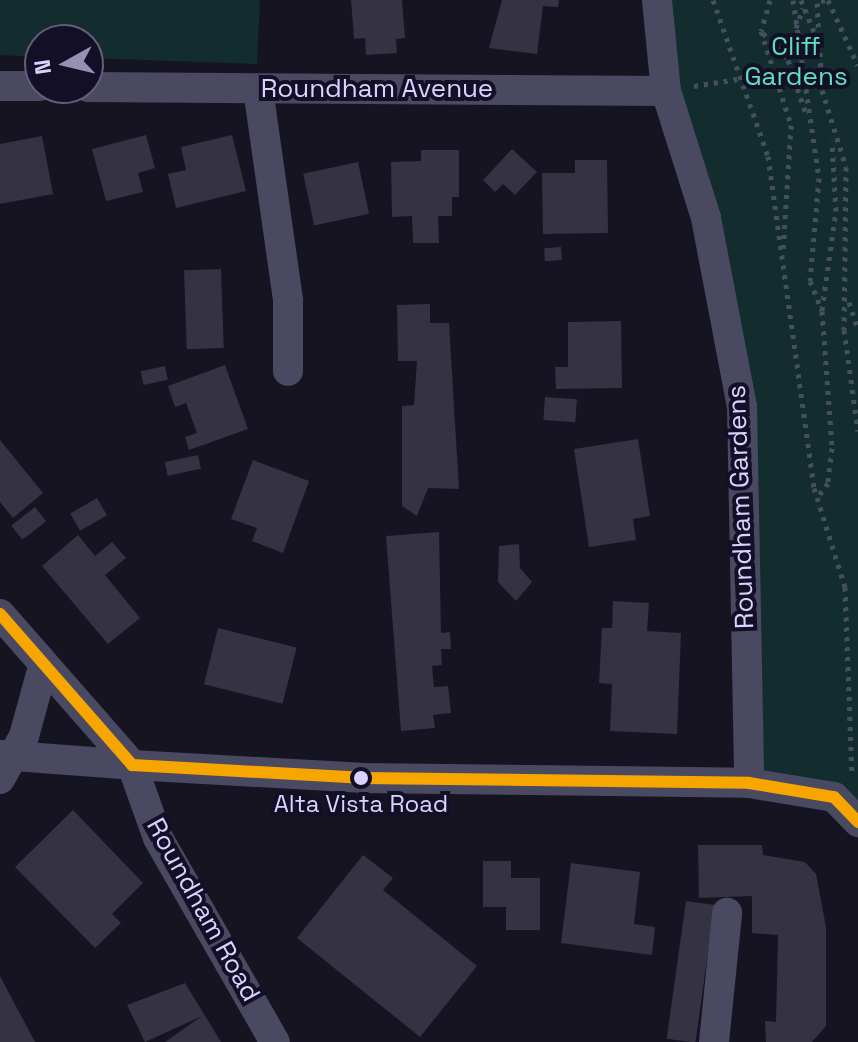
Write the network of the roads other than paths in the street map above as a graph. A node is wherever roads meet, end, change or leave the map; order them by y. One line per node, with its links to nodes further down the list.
1 (657, 0): 6 (street, Roundham Gardens)
2 (0, 86): 3 (street)
3 (24, 86)
4 (104, 87): 5 (street, Roundham Avenue)
5 (258, 89): 6 (street, Roundham Avenue); 7 (street)
6 (666, 91): 12 (street, Roundham Gardens)
7 (288, 371)
8 (0, 614): 9 (street)
9 (43, 667): 10 (street); 11 (street)
10 (5, 763): 11 (street)
11 (132, 765): 12 (street); 15 (street, Roundham Road)
12 (749, 783): 13 (street)
13 (858, 822)
14 (727, 913): 16 (street)
15 (275, 1042)
16 (714, 1042)

